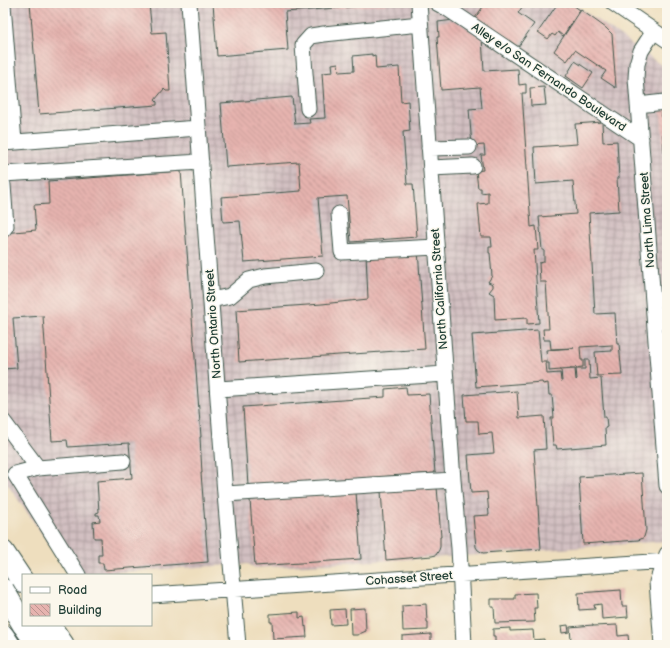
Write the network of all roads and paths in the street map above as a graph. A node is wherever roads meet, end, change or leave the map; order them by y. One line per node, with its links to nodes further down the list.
1 (189, 3): 12 (street, North Ontario Street)
2 (419, 3): 6 (street, North California Street)
3 (437, 3): 13 (street, Alley e/o San Fernando Boulevard)
4 (613, 3): 7 (street)
5 (3, 6): 14 (street)
6 (420, 24): 11 (street); 16 (street, North California Street)
7 (654, 31): 8 (street); 10 (street, North Lima Street)
8 (667, 40)
9 (667, 101): 10 (street)
10 (638, 105): 13 (street, North Lima Street)
11 (308, 109)
12 (198, 128): 14 (street); 17 (street, North Ontario Street)
13 (641, 138): 33 (street, North Lima Street)
14 (8, 143)
15 (469, 146): 16 (street)
16 (429, 148): 19 (street, North California Street)
17 (201, 162): 20 (street); 26 (street, North Ontario Street)
18 (473, 166): 19 (street)
19 (431, 168): 24 (street, North California Street)
20 (3, 174)
21 (3, 185): 23 (street)
22 (339, 214): 24 (street)
23 (3, 230)
24 (436, 247): 27 (street, North California Street)
25 (316, 271): 26 (street)
26 (211, 300): 28 (street, North Ontario Street)
27 (445, 374): 28 (street); 32 (street, North California Street)
28 (218, 389): 34 (street, North Ontario Street)
29 (3, 421): 31 (street)
30 (123, 461): 31 (street)
31 (38, 468): 37 (street)
32 (453, 480): 34 (street); 38 (street, North California Street)
33 (667, 486)
34 (226, 494): 40 (street, North Ontario Street)
35 (3, 552): 39 (highway)
36 (666, 558): 38 (street, Cohasset Street); 52 (street)
37 (77, 574)
38 (460, 574): 40 (street, Cohasset Street); 51 (street, North California Street)
39 (22, 580)
40 (234, 589): 42 (street, Cohasset Street); 50 (street, North Ontario Street)
41 (3, 590): 43 (highway, bridge)
42 (152, 595)
43 (22, 622)
44 (25, 626): 48 (highway)
45 (50, 626): 49 (highway)
46 (3, 636): 47 (highway)
47 (9, 645)
48 (38, 645)
49 (63, 645)
50 (238, 645)
51 (464, 645)
52 (662, 645)

